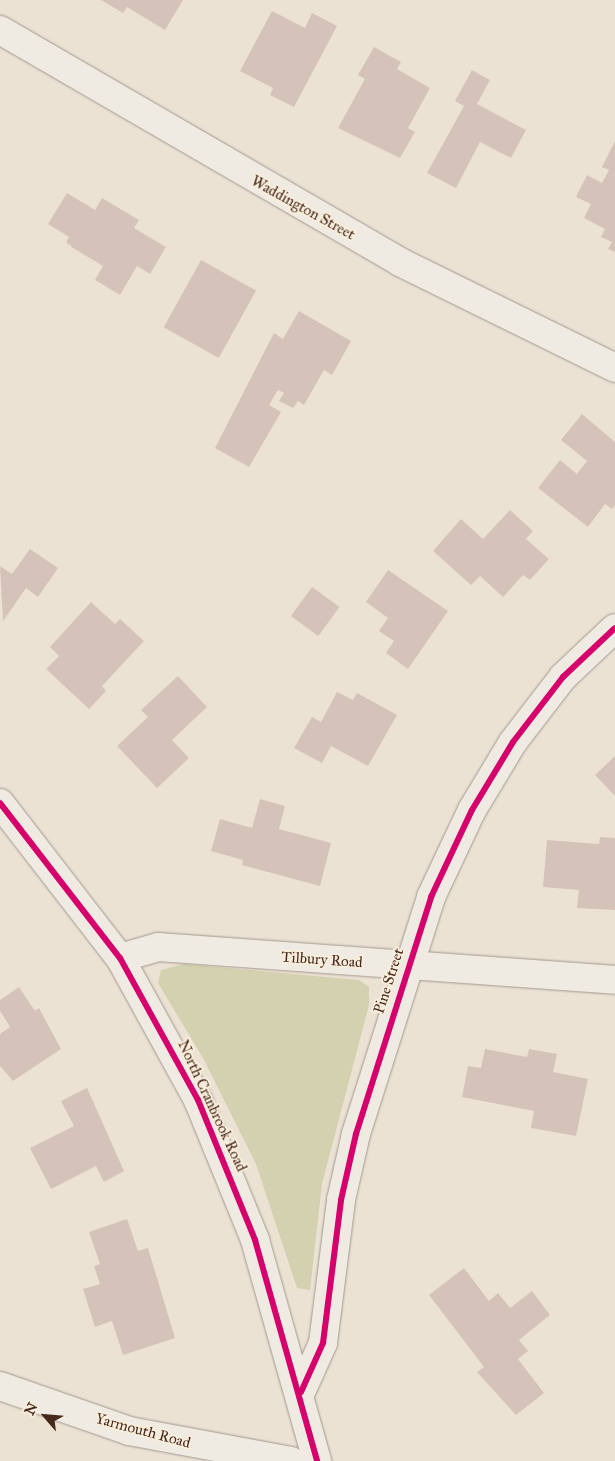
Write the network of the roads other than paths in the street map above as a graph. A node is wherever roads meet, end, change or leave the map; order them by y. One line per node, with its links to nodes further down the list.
1 (0, 30): 2 (street, Waddington Street)
2 (615, 368)
3 (615, 628): 6 (street, Pine Street)
4 (0, 803): 5 (street, North Cranbrook Road)
5 (120, 958): 6 (street, Tilbury Road); 9 (street, North Cranbrook Road)
6 (406, 967): 7 (street, Tilbury Road); 9 (street, Pine Street)
7 (615, 980)
8 (0, 1386): 10 (street, Yarmouth Road)
9 (300, 1392): 11 (street, North Cranbrook Road)
10 (291, 1461)
11 (317, 1461)

